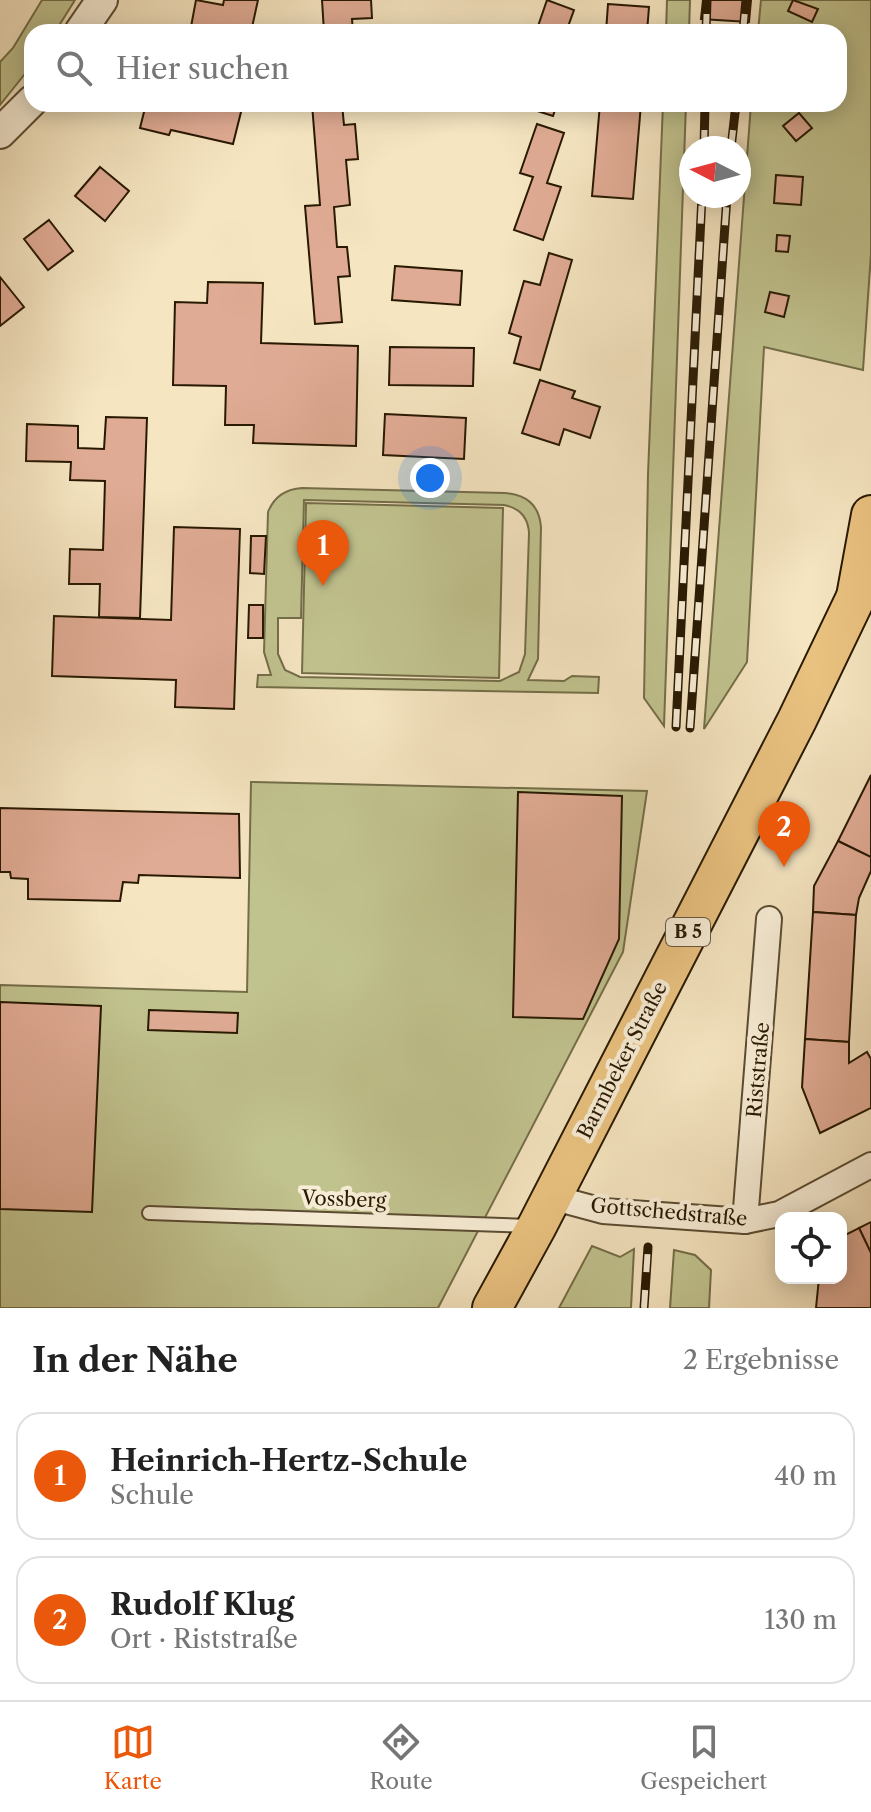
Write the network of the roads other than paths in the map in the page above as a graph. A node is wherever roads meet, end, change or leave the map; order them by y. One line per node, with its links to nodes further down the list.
1 (102, 0): 2 (street)
2 (86, 24)
3 (24, 109): 4 (street)
4 (0, 133)
5 (871, 515): 6 (main road, Barmbeker Straße / B 5)
6 (864, 587): 9 (main road, Barmbeker Straße / B 5)
7 (769, 919): 11 (street, Riststraße)
8 (871, 1165): 11 (street, Gottschedstraße)
9 (544, 1212): 10 (lane, Vossberg); 11 (street, Gottschedstraße); 12 (main road, Barmbeker Straße / B 5)
10 (149, 1213)
11 (745, 1221)
12 (492, 1308)

